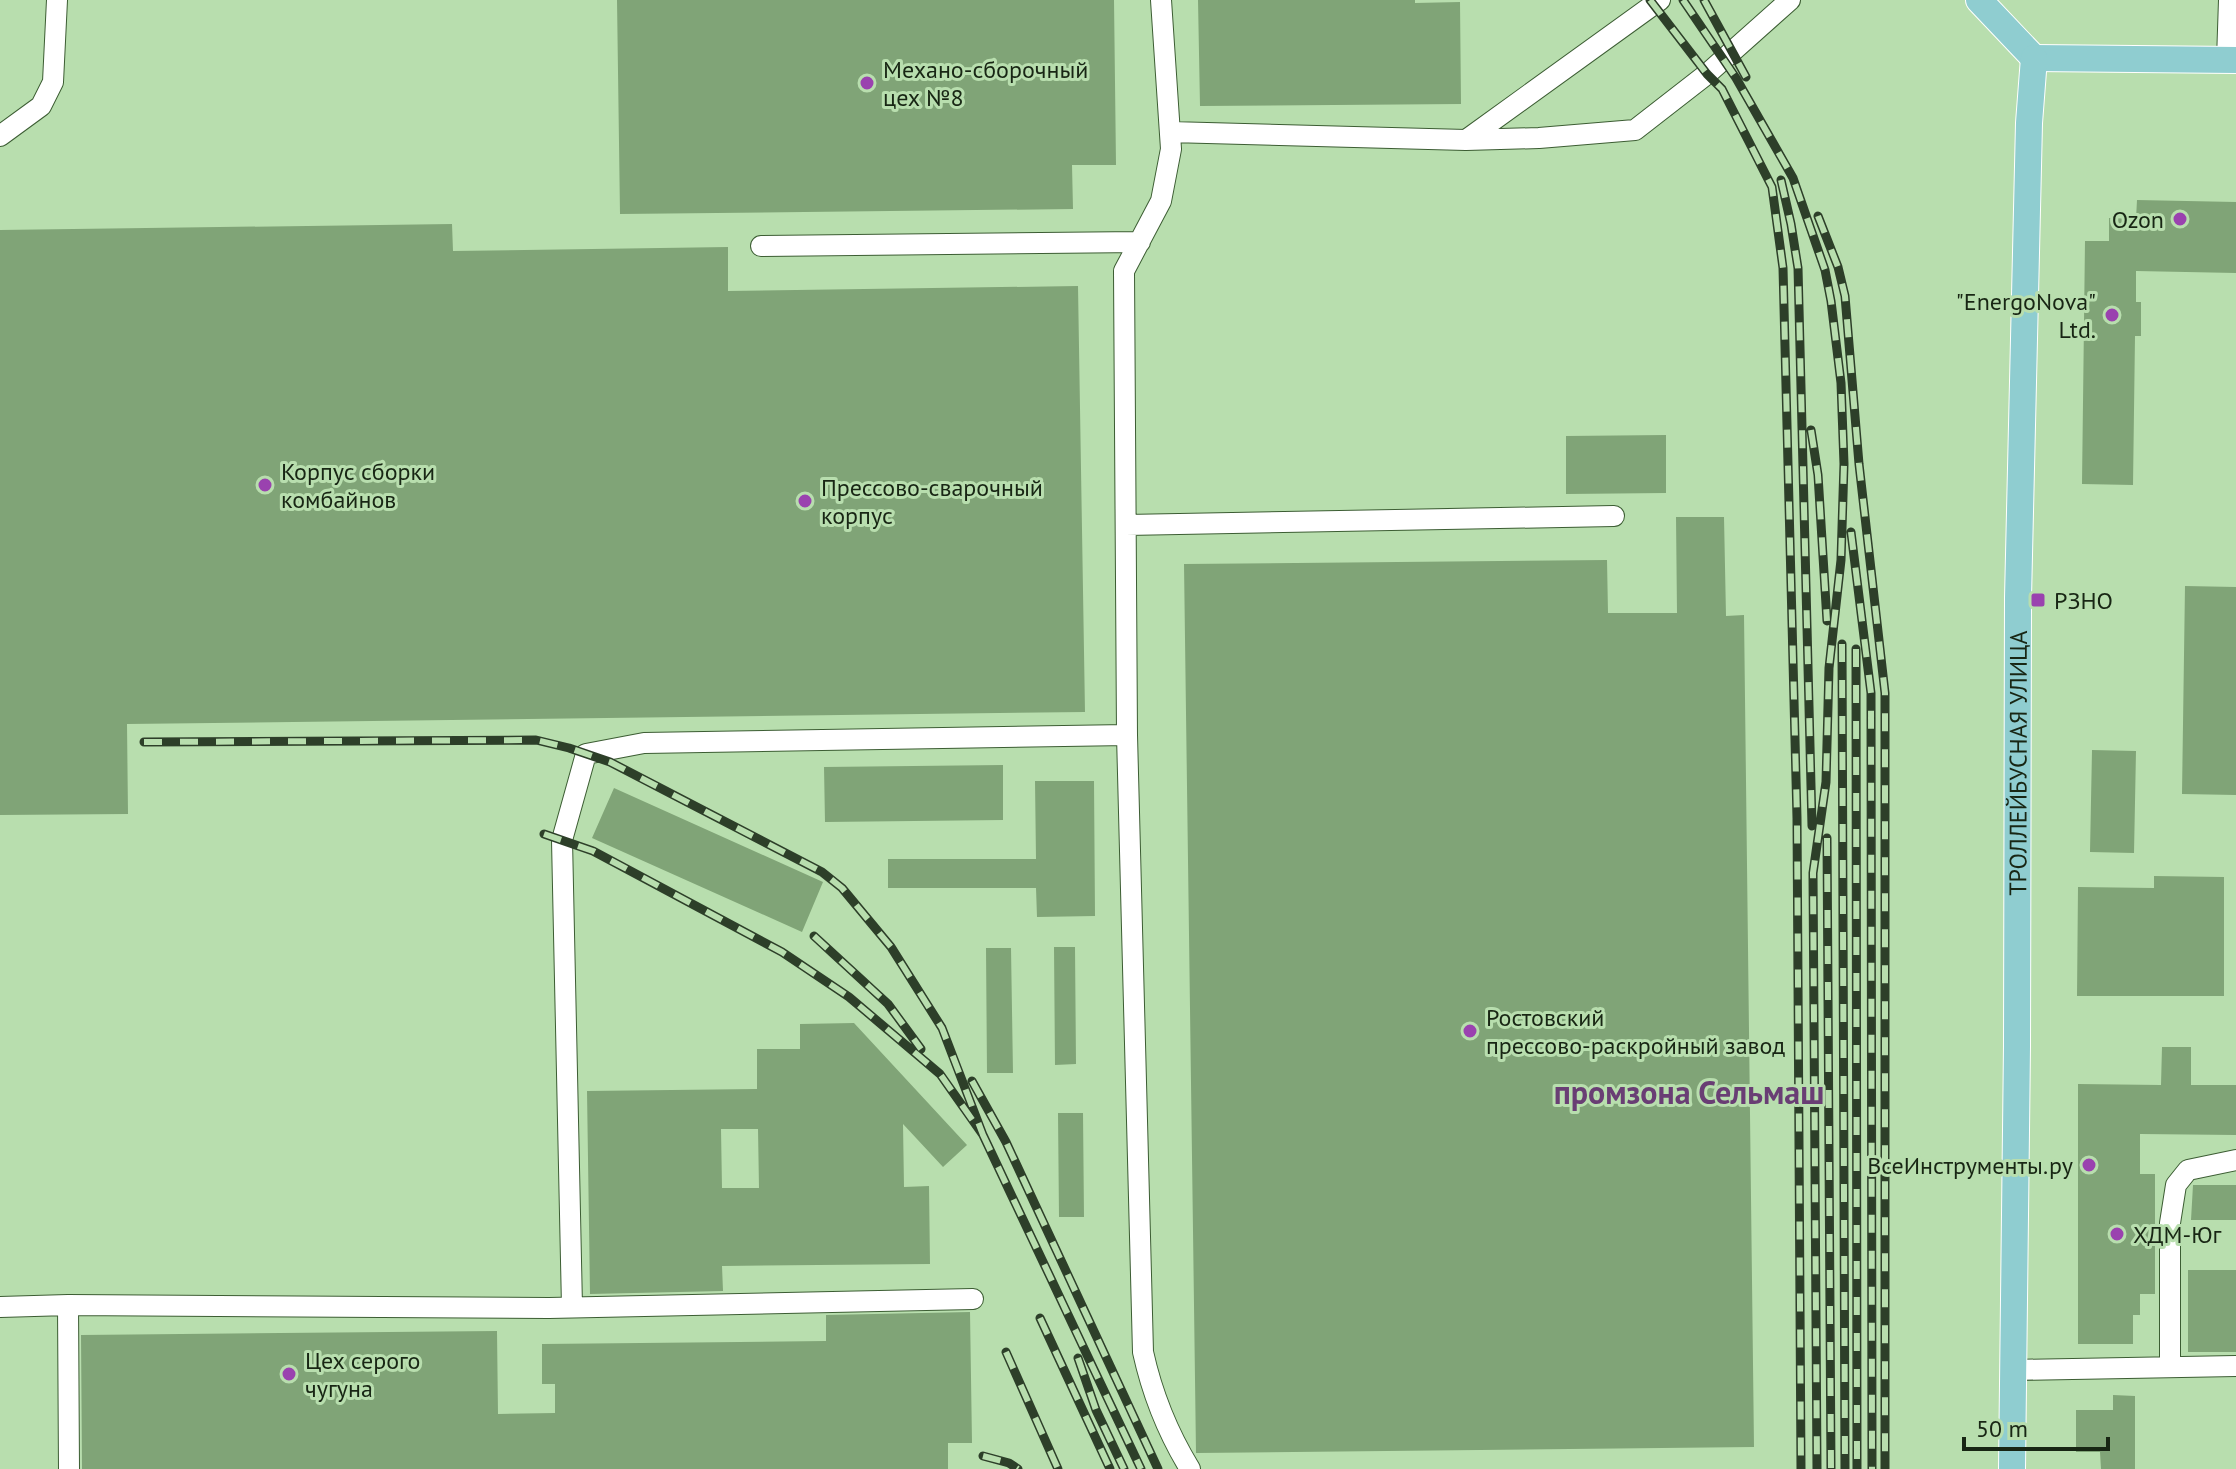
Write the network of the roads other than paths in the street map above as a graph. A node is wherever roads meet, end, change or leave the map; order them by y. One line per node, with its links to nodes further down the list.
1 (57, 0): 10 (lane)
2 (1161, 0): 9 (lane)
3 (1660, 0): 11 (lane)
4 (1790, 0): 11 (lane)
5 (1979, 0): 7 (main road)
6 (2229, 0): 8 (lane)
7 (2034, 58): 8 (main road); 24 (main road, ТРОЛЛЕЙБУСНАЯ УЛИЦА)
8 (2232, 60)
9 (1170, 132): 11 (lane); 12 (lane)
10 (0, 136)
11 (1466, 140)
12 (1140, 242): 13 (lane); 15 (lane)
13 (761, 246)
14 (1614, 516): 15 (lane)
15 (1126, 525): 16 (lane)
16 (1127, 735): 21 (lane); 26 (lane)
17 (2236, 1160): 22 (lane)
18 (973, 1299): 21 (lane)
19 (68, 1305): 20 (lane); 21 (lane); 25 (lane)
20 (0, 1307)
21 (572, 1307)
22 (2170, 1366): 23 (lane); 24 (lane)
23 (2236, 1366)
24 (2013, 1370): 27 (main road, ТРОЛЛЕЙБУСНАЯ УЛИЦА)
25 (69, 1469)
26 (1190, 1469)
27 (2012, 1469)

